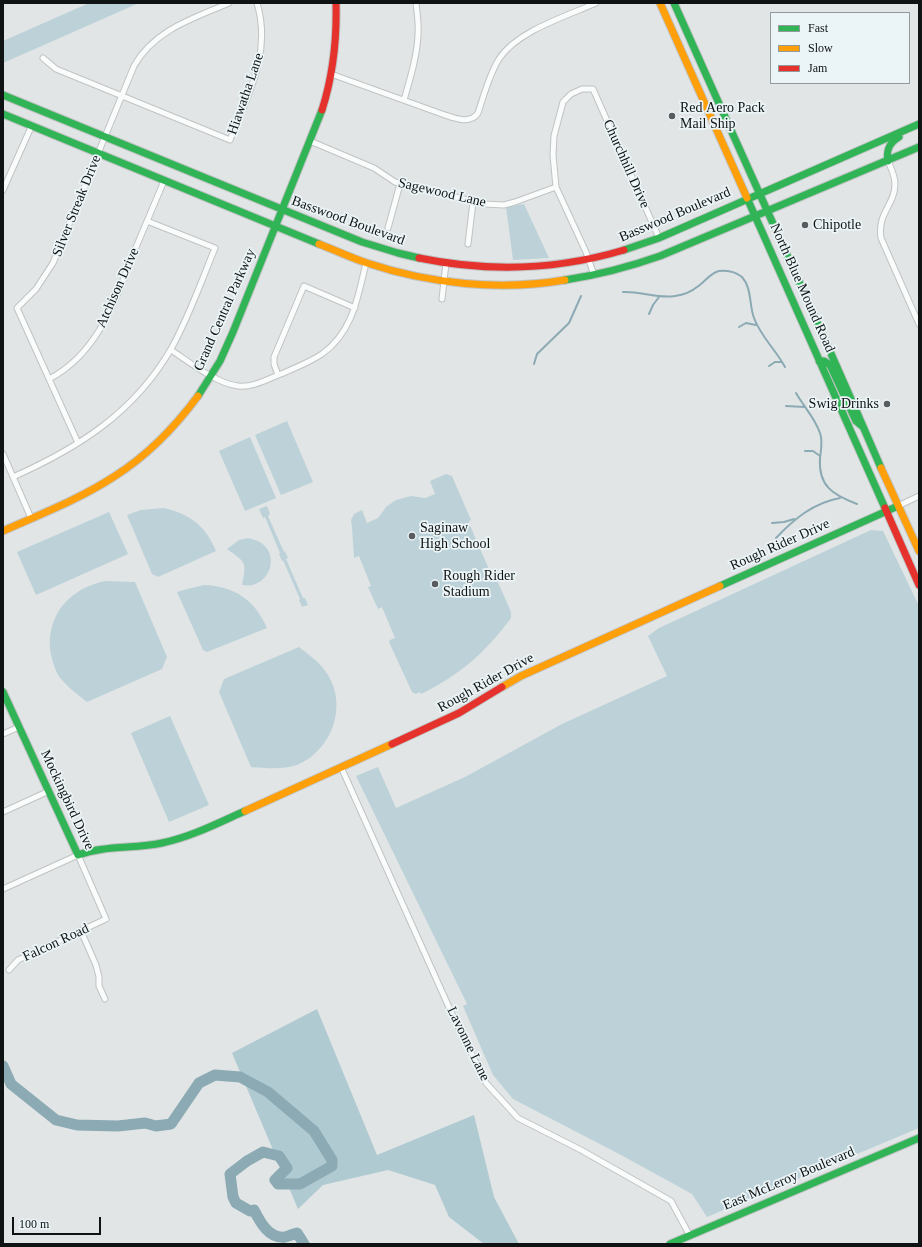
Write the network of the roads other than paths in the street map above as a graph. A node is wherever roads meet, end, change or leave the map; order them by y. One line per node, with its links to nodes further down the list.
1 (229, 3): 11 (street, Silver Streak Drive)
2 (256, 3): 11 (street, Hiawatha Lane)
3 (336, 3): 9 (main road, Grand Central Parkway)
4 (416, 3): 12 (street)
5 (596, 3): 12 (street)
6 (660, 3): 27 (main road, North Blue Mound Road)
7 (674, 3): 26 (main road, North Blue Mound Road)
8 (43, 58): 11 (street)
9 (332, 74): 12 (street); 18 (main road, Grand Central Parkway)
10 (3, 95): 17 (main road, Basswood Boulevard)
11 (122, 96): 17 (street, Silver Streak Drive)
12 (404, 100)
13 (3, 114): 15 (main road, Basswood Boulevard)
14 (919, 124): 16 (main road, Basswood Boulevard)
15 (32, 125): 20 (main road, Basswood Boulevard); 25 (street)
16 (907, 129): 21 (main road); 26 (main road, Basswood Boulevard)
17 (105, 137): 20 (street, Silver Streak Drive); 29 (main road, Basswood Boulevard)
18 (310, 141): 23 (street, Sagewood Lane); 29 (main road, Grand Central Parkway)
19 (919, 147): 21 (main road, Basswood Boulevard)
20 (98, 154): 22 (main road, Basswood Boulevard); 49 (street, Silver Streak Drive)
21 (888, 160): 30 (main road, Basswood Boulevard); 44 (street)
22 (164, 181): 32 (street, Atchison Drive); 33 (main road, Basswood Boulevard)
23 (400, 184): 28 (street, Sagewood Lane); 34 (street)
24 (556, 187): 28 (street, Sagewood Lane); 35 (street, Churchhill Drive); 37 (street)
25 (3, 190)
26 (759, 194): 27 (main road, Basswood Boulevard); 30 (main road, North Blue Mound Road)
27 (748, 198): 31 (main road, North Blue Mound Road); 35 (main road, Basswood Boulevard)
28 (473, 202): 36 (street)
29 (282, 210): 33 (main road, Grand Central Parkway); 39 (main road, Basswood Boulevard)
30 (767, 211): 31 (main road, Basswood Boulevard); 50 (main road, North Blue Mound Road)
31 (756, 216): 40 (main road, Basswood Boulevard); 46 (main road, North Blue Mound Road)
32 (147, 221): 45 (street); 49 (street, Atchison Drive)
33 (276, 225): 38 (main road, Basswood Boulevard); 48 (main road, Grand Central Parkway)
34 (388, 228)
35 (659, 238): 37 (main road, Basswood Boulevard)
36 (468, 244)
37 (589, 259): 39 (main road, Basswood Boulevard); 40 (street)
38 (366, 262): 41 (main road, Basswood Boulevard); 43 (street)
39 (446, 263): 41 (street)
40 (594, 275): 41 (main road, Basswood Boulevard)
41 (444, 280): 42 (street)
42 (442, 299)
43 (355, 308): 47 (street); 47 (street)
44 (919, 324)
45 (171, 350): 48 (street); 51 (street)
46 (819, 361): 50 (main road); 56 (main road, North Blue Mound Road)
47 (278, 375): 48 (street)
48 (212, 376): 57 (main road, Grand Central Parkway)
49 (49, 379): 51 (street, Silver Streak Drive)
50 (864, 427): 55 (main road, North Blue Mound Road)
51 (78, 443): 53 (street)
52 (3, 454): 53 (street)
53 (12, 476): 57 (street)
54 (919, 496): 55 (street)
55 (898, 506): 56 (main road, Rough Rider Drive); 59 (main road, North Blue Mound Road)
56 (886, 511): 60 (main road, North Blue Mound Road); 64 (main road, Rough Rider Drive)
57 (31, 518): 58 (main road, Grand Central Parkway)
58 (3, 531)
59 (919, 551)
60 (919, 585)
61 (3, 692): 62 (main road, Mockingbird Drive)
62 (19, 727): 63 (street); 65 (main road, Mockingbird Drive)
63 (3, 734)
64 (341, 767): 67 (main road, Rough Rider Drive); 74 (street, Lavonne Lane)
65 (49, 791): 66 (street); 67 (main road, Mockingbird Drive)
66 (3, 812)
67 (78, 855): 68 (street); 69 (street, Mockingbird Drive)
68 (3, 889)
69 (106, 919): 70 (street, Falcon Road)
70 (81, 931): 71 (street, Falcon Road); 72 (street)
71 (9, 970)
72 (106, 999)
73 (919, 1138): 74 (main road, East McLeroy Boulevard)
74 (690, 1236): 75 (main road, East McLeroy Boulevard)
75 (670, 1244)

